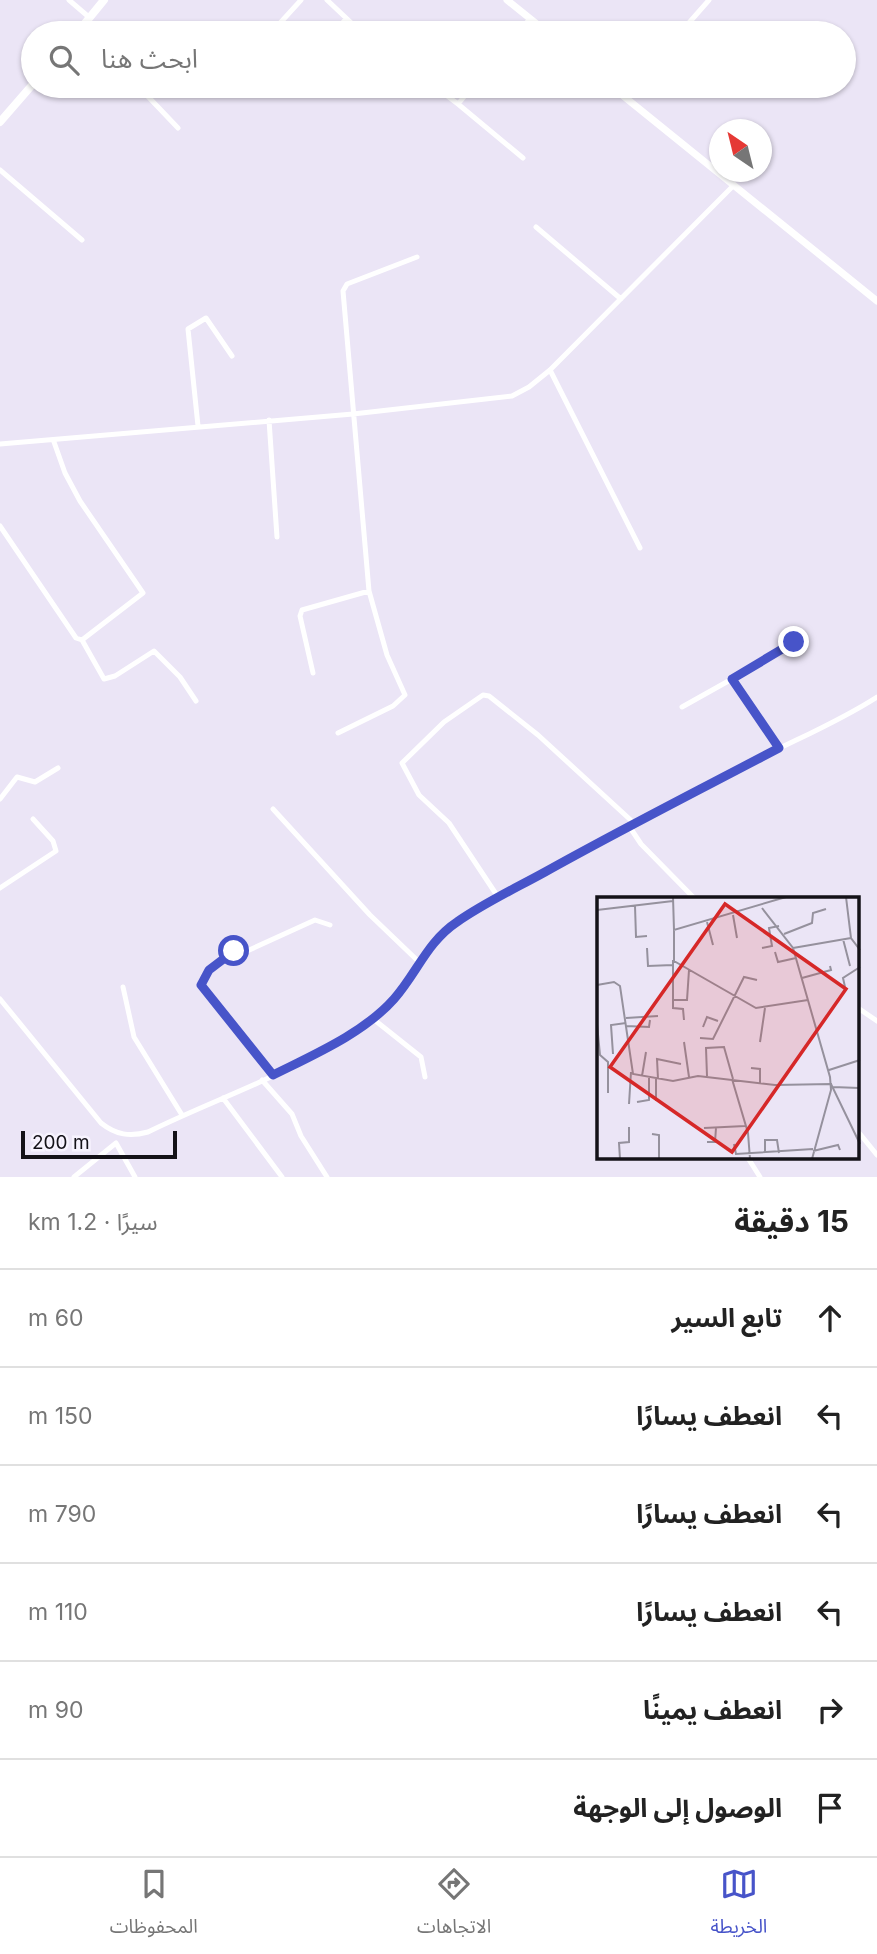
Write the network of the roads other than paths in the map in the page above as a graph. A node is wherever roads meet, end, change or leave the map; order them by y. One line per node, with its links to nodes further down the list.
1 (69, 0): 7 (street)
2 (104, 0): 7 (main road)
3 (301, 0): 11 (street)
4 (327, 0): 8 (street)
5 (507, 0): 9 (street)
6 (709, 0): 14 (street)
7 (90, 18): 10 (main road)
8 (346, 19): 12 (street)
9 (530, 19): 13 (street)
10 (88, 21)
11 (282, 21)
12 (348, 21)
13 (533, 21)
14 (691, 21)
15 (21, 98): 21 (main road)
16 (149, 98): 22 (street)
17 (450, 98): 20 (street)
18 (463, 98): 20 (street)
19 (626, 98): 25 (street)
20 (458, 104): 23 (street)
21 (0, 122)
22 (178, 128)
23 (523, 159)
24 (0, 170): 27 (street)
25 (734, 185): 29 (street); 30 (street)
26 (536, 227): 29 (street)
27 (82, 240)
28 (417, 257): 33 (street)
29 (621, 299): 32 (street)
30 (877, 301)
31 (232, 356): 35 (street)
32 (550, 370): 33 (street); 40 (street)
33 (353, 414): 34 (street); 41 (street)
34 (269, 420): 35 (street); 39 (street)
35 (198, 425): 36 (street)
36 (54, 442): 37 (street); 42 (street)
37 (0, 444)
38 (0, 526): 42 (street)
39 (277, 537)
40 (640, 548)
41 (369, 591): 44 (street); 49 (street)
42 (82, 640): 47 (street)
43 (794, 642): 45 (street)
44 (313, 673)
45 (732, 679): 48 (street); 50 (street)
46 (877, 697): 50 (street)
47 (196, 701)
48 (682, 707)
49 (338, 733)
50 (779, 748): 55 (street)
51 (58, 768): 52 (street)
52 (0, 799)
53 (274, 809): 60 (street)
54 (33, 819): 56 (street)
55 (632, 825): 57 (street); 57 (street); 58 (street)
56 (0, 888)
57 (498, 897): 60 (street)
58 (693, 897)
59 (330, 925): 66 (street)
60 (418, 961): 64 (street)
61 (123, 987): 70 (street)
62 (0, 999): 71 (street)
63 (860, 1009): 65 (street)
64 (372, 1018): 66 (street); 67 (street)
65 (877, 1021)
66 (273, 1075): 68 (street)
67 (425, 1077)
68 (262, 1080): 69 (street); 79 (street)
69 (223, 1098): 70 (street); 78 (street)
70 (182, 1115): 71 (street)
71 (118, 1133): 73 (street)
72 (860, 1134): 74 (street)
73 (116, 1143): 76 (street); 77 (street)
74 (877, 1155)
75 (749, 1160): 80 (street)
76 (74, 1177)
77 (135, 1177)
78 (282, 1177)
79 (327, 1177)
80 (760, 1177)

